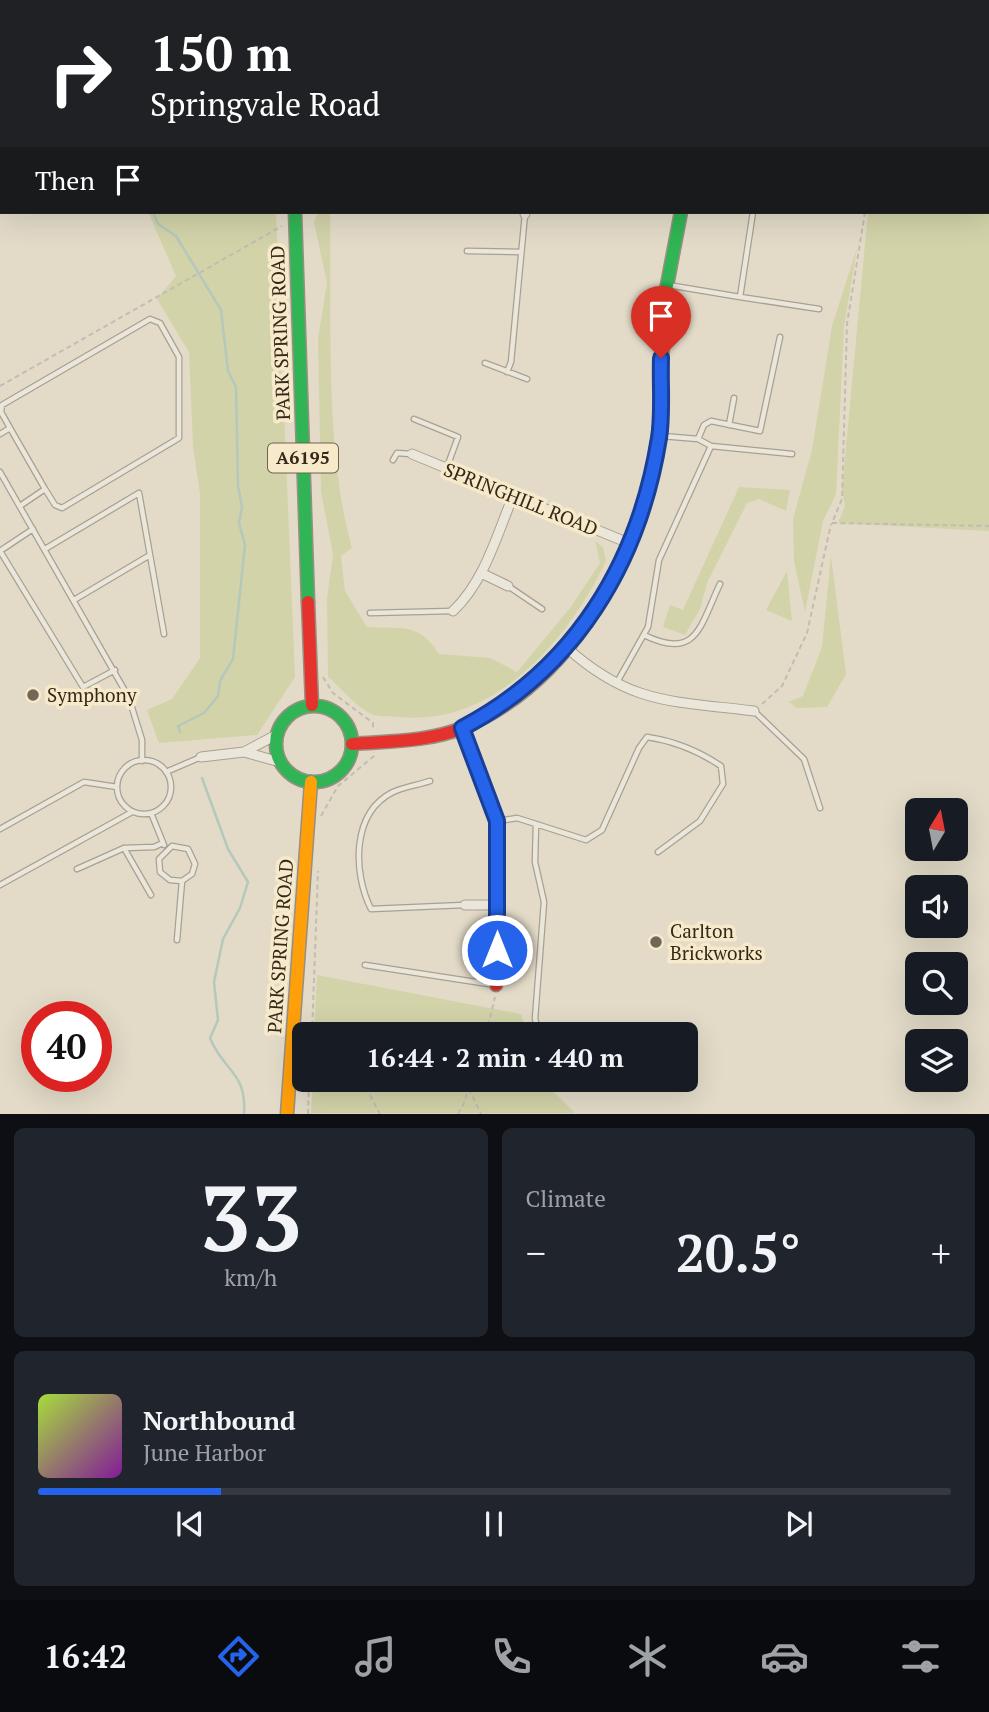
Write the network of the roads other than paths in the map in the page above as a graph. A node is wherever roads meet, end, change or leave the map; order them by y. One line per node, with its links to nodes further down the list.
1 (295, 214): 47 (main road, PARK SPRING ROAD / A6195)
2 (525, 214): 6 (lane)
3 (684, 214): 7 (main road)
4 (753, 214): 8 (lane)
5 (467, 251): 6 (lane)
6 (521, 252): 12 (lane)
7 (667, 284): 8 (lane); 19 (main road)
8 (740, 297): 9 (lane)
9 (818, 309)
10 (780, 337): 16 (lane)
11 (485, 363): 12 (lane)
12 (507, 372): 13 (lane)
13 (527, 379)
14 (734, 398): 16 (lane)
15 (414, 419): 25 (lane)
16 (729, 425): 20 (lane)
17 (10, 428): 18 (lane); 27 (lane); 27 (lane)
18 (0, 434)
19 (659, 435): 20 (lane); 31 (main road)
20 (698, 439): 21 (lane)
21 (711, 446): 23 (lane); 43 (lane)
22 (412, 454): 24 (lane); 25 (street, SPRINGHILL ROAD)
23 (792, 454)
24 (393, 460)
25 (447, 468): 28 (street, SPRINGHILL ROAD)
26 (0, 472): 29 (lane)
27 (45, 489): 29 (lane)
28 (513, 496): 31 (street, SPRINGHILL ROAD); 35 (street)
29 (20, 506): 30 (lane)
30 (33, 530): 32 (lane); 33 (lane)
31 (631, 544): 44 (main road)
32 (45, 549): 34 (lane); 38 (lane)
33 (0, 551): 45 (lane)
34 (150, 555): 38 (lane); 42 (lane)
35 (481, 573): 37 (street); 40 (street)
36 (719, 584): 43 (lane)
37 (508, 586): 39 (lane)
38 (74, 600): 45 (lane)
39 (542, 609)
40 (453, 611): 41 (lane)
41 (370, 613)
42 (164, 634)
43 (644, 635): 46 (lane)
44 (566, 646): 46 (street); 49 (main road)
45 (115, 670): 54 (lane)
46 (615, 685): 48 (street)
47 (312, 705): 50 (main road); 51 (main road)
48 (754, 711): 60 (lane)
49 (462, 728): 51 (main road); 63 (main road)
50 (276, 735): 52 (street); 55 (main road)
51 (352, 744): 58 (main road)
52 (244, 752): 53 (street); 55 (street)
53 (201, 757): 56 (lane)
54 (142, 761): 56 (lane); 59 (lane)
55 (280, 762): 58 (main road)
56 (166, 772): 62 (lane)
57 (430, 781): 73 (lane)
58 (311, 782): 79 (main road, PARK SPRING ROAD)
59 (117, 787): 61 (lane); 65 (lane)
60 (820, 808)
61 (133, 812): 62 (lane); 71 (lane)
62 (151, 813): 66 (lane)
63 (497, 821): 64 (lane); 74 (main road)
64 (536, 824): 68 (lane); 78 (lane)
65 (0, 829)
66 (165, 846): 67 (lane); 70 (lane); 70 (lane)
67 (124, 848): 69 (lane); 72 (lane)
68 (657, 852)
69 (77, 869)
70 (182, 881): 75 (lane)
71 (0, 885)
72 (151, 895)
73 (465, 905): 74 (street)
74 (497, 905): 77 (main road)
75 (177, 940)
76 (365, 965): 77 (lane)
77 (496, 985)
78 (536, 1022)
79 (287, 1114)

